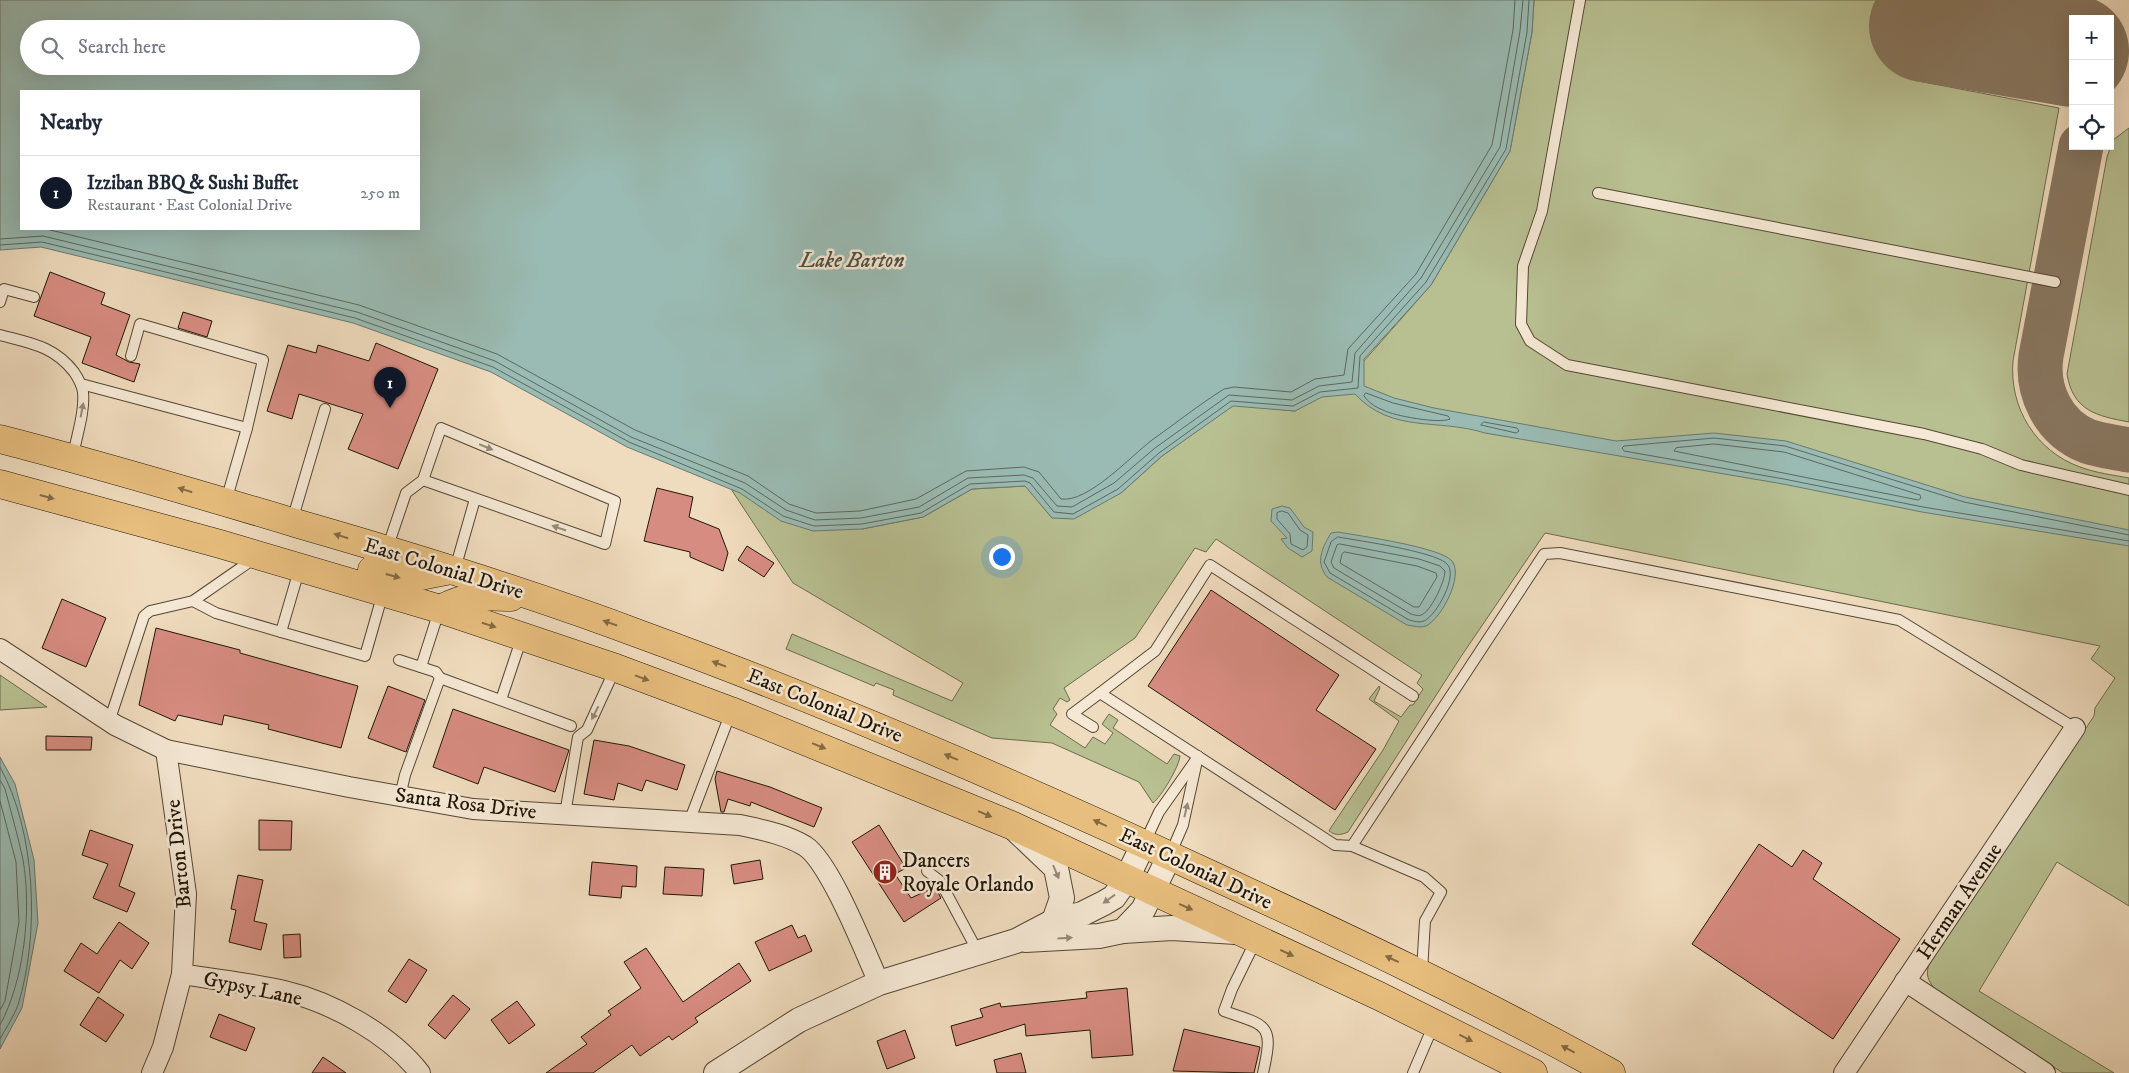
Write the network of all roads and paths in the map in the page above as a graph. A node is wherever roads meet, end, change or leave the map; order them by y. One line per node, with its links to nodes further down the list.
1 (1580, 0): 15 (lane)
2 (1598, 193): 3 (lane)
3 (2055, 282)
4 (34, 296): 5 (lane)
5 (0, 302)
6 (0, 335): 8 (lane)
7 (131, 356): 10 (lane)
8 (81, 384): 10 (lane); 12 (lane, one-way to 8)
9 (325, 410): 18 (lane)
10 (246, 428): 17 (lane)
11 (0, 440): 12 (highway, East Colonial Drive)
12 (72, 458): 17 (highway, East Colonial Drive, one-way to 12)
13 (423, 480): 16 (lane); 16 (lane, one-way to 16); 20 (lane)
14 (0, 484): 19 (highway, East Colonial Drive, one-way to 19)
15 (2129, 490)
16 (475, 499): 23 (lane)
17 (226, 502): 18 (highway, East Colonial Drive)
18 (292, 522): 20 (highway, East Colonial Drive, one-way to 18)
19 (177, 532): 21 (highway, East Colonial Drive); 23 (highway, one-way to 23)
20 (386, 550): 23 (highway, East Colonial Drive)
21 (259, 555): 22 (highway, East Colonial Drive); 26 (lane)
22 (300, 567): 24 (highway, East Colonial Drive); 28 (lane)
23 (455, 570): 25 (highway, East Colonial Drive)
24 (383, 592): 27 (highway, East Colonial Drive); 28 (lane)
25 (537, 598): 27 (highway); 49 (highway, East Colonial Drive, one-way to 25)
26 (193, 601): 28 (lane); 39 (lane)
27 (440, 609): 29 (highway, East Colonial Drive, one-way to 29); 32 (lane)
28 (281, 632)
29 (522, 636): 33 (highway, East Colonial Drive); 37 (lane)
30 (0, 650): 39 (street, Santa Rosa Drive)
31 (399, 660): 32 (lane)
32 (422, 667): 34 (lane)
33 (616, 668): 38 (highway, East Colonial Drive, one-way to 38); 46 (lane, one-way to 46)
34 (440, 678): 37 (lane); 45 (lane)
35 (1100, 693): 36 (lane); 41 (lane); 44 (lane)
36 (1413, 696)
37 (501, 700): 40 (lane)
38 (732, 711): 47 (lane); 48 (highway, East Colonial Drive, one-way to 48)
39 (109, 722): 43 (street, Santa Rosa Drive)
40 (571, 726)
41 (1093, 727)
42 (2075, 728): 50 (lane); 62 (street, Herman Avenue)
43 (166, 750): 45 (street, Santa Rosa Drive); 61 (street, Barton Drive)
44 (1198, 756): 49 (lane); 50 (lane); 51 (lane, one-way to 44)
45 (400, 796): 46 (street, Santa Rosa Drive)
46 (565, 814): 47 (street, Santa Rosa Drive)
47 (689, 822): 63 (street, Santa Rosa Drive)
48 (1011, 825): 53 (highway, East Colonial Drive); 55 (street, one-way to 55)
49 (1144, 843): 51 (highway, East Colonial Drive); 53 (street)
50 (1352, 846): 60 (lane)
51 (1170, 855): 54 (street); 60 (highway, East Colonial Drive, one-way to 51)
52 (927, 871): 59 (lane)
53 (1126, 880): 54 (highway, East Colonial Drive); 55 (street, one-way to 55)
54 (1152, 892): 56 (street); 57 (highway, East Colonial Drive, one-way to 57)
55 (1054, 921): 58 (street)
56 (1123, 932): 57 (street); 58 (street, one-way to 56)
57 (1250, 936): 64 (highway, East Colonial Drive, one-way to 64); 68 (lane)
58 (1016, 941): 59 (street)
59 (978, 952): 63 (street)
60 (1422, 973): 71 (highway, East Colonial Drive, one-way to 60)
61 (182, 974): 65 (street, Barton Drive); 66 (street, Gypsy Lane)
62 (1905, 981): 72 (street, Herman Avenue); 73 (street)
63 (879, 983): 67 (street)
64 (1434, 1023): 69 (lane); 70 (highway, East Colonial Drive, one-way to 70)
65 (152, 1073)
66 (420, 1073)
67 (716, 1073)
68 (1263, 1073)
69 (1414, 1073)
70 (1533, 1073)
71 (1611, 1073)
72 (1844, 1073)
73 (2045, 1073)

